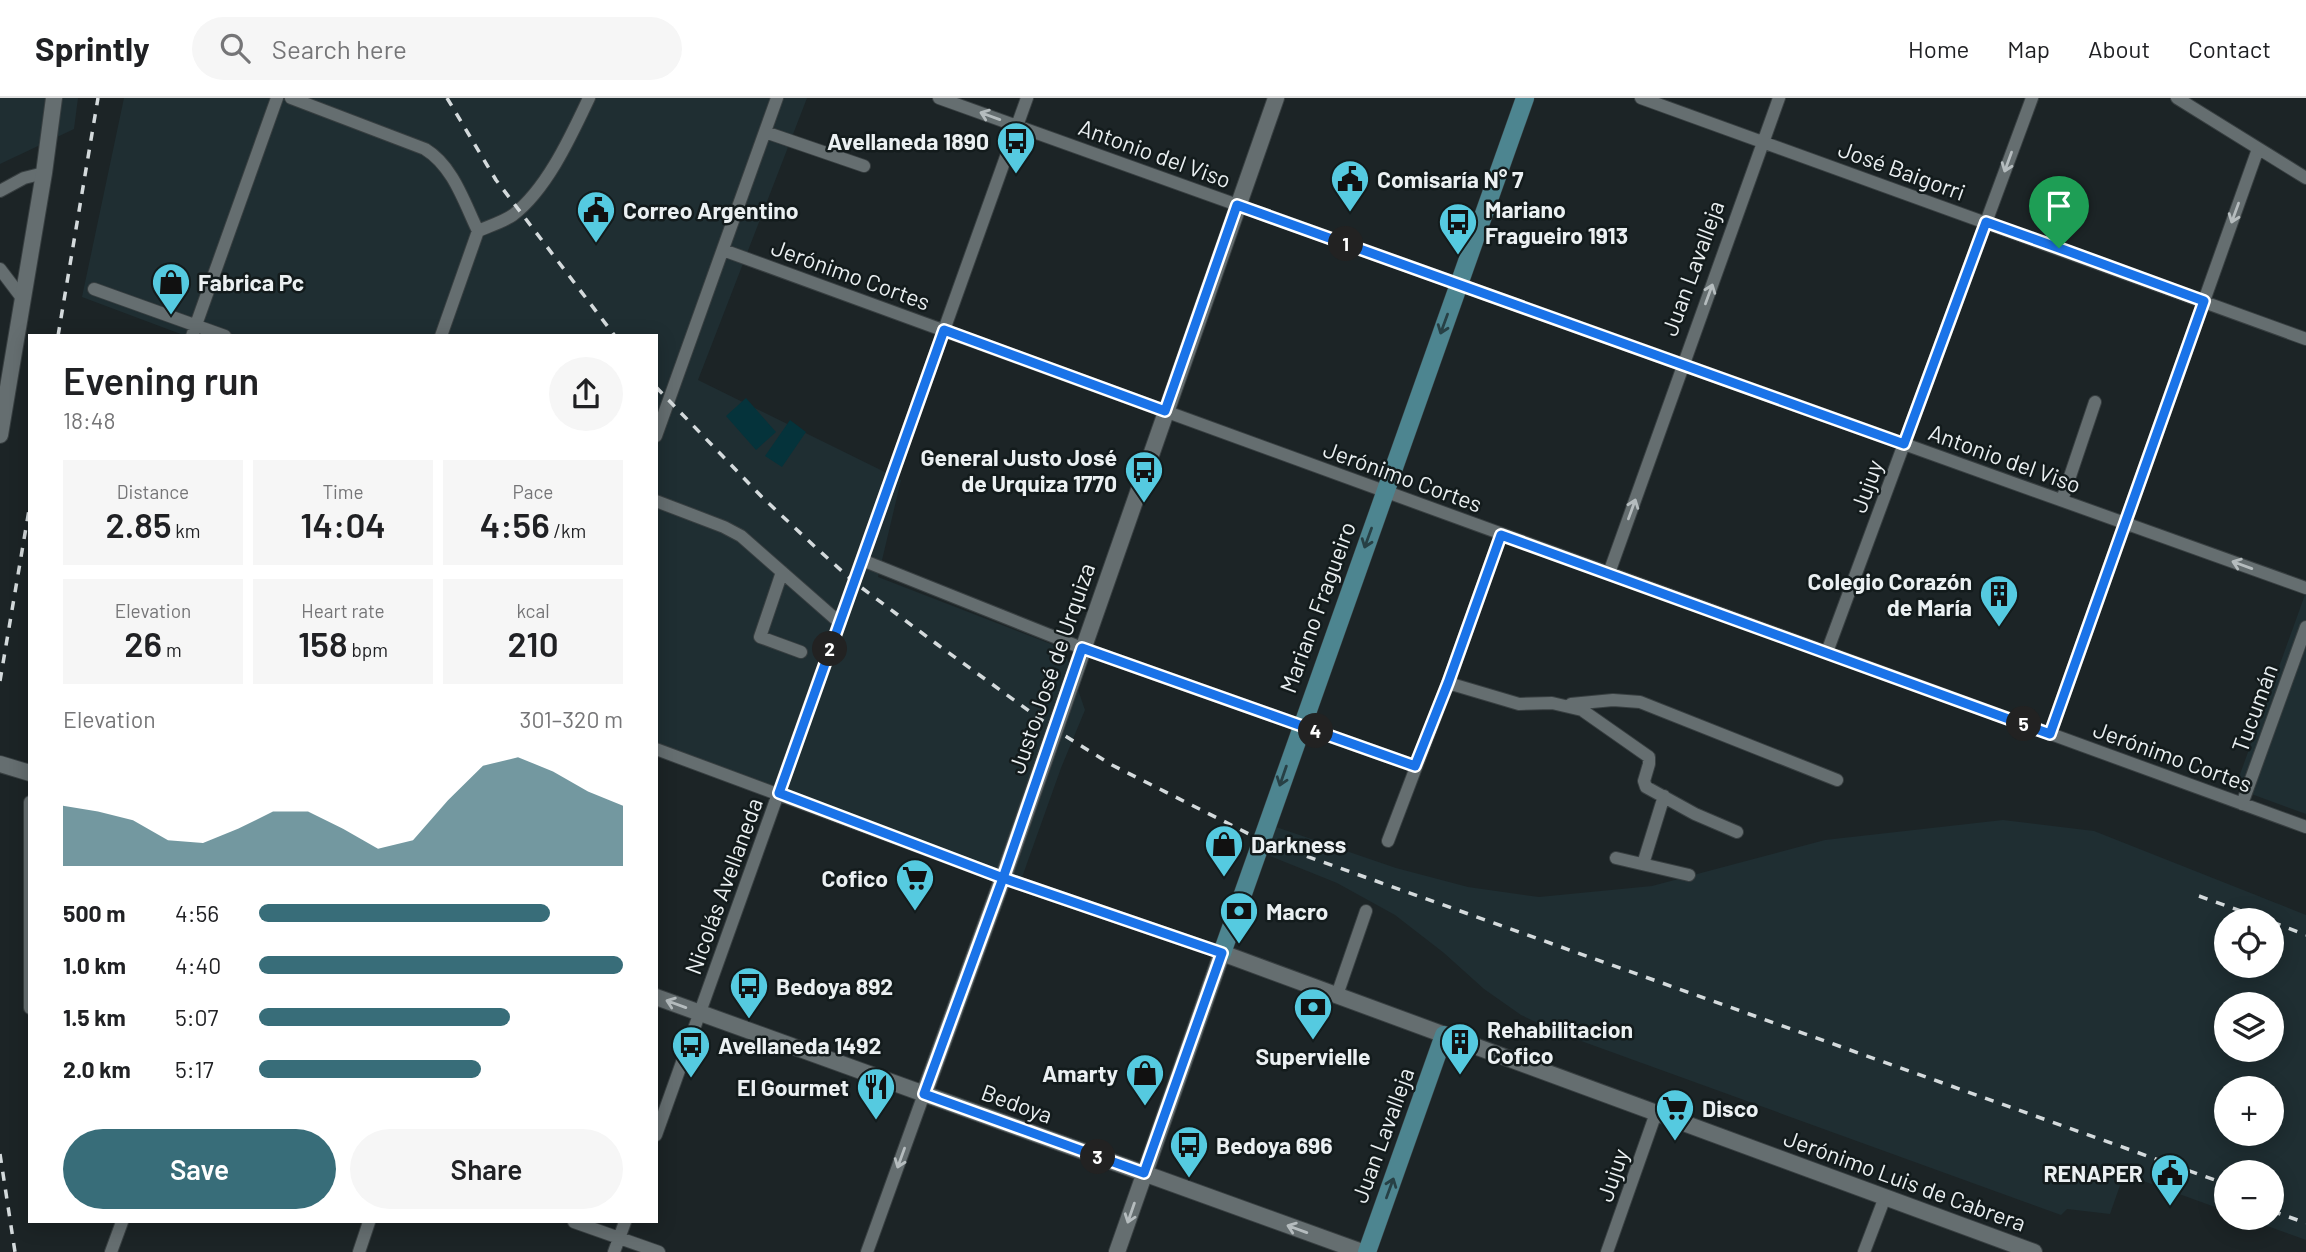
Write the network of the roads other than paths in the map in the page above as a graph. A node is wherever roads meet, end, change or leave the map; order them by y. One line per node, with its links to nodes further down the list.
1 (54, 98): 19 (main road)
2 (278, 98): 32 (street)
3 (291, 98): 24 (street)
4 (589, 98): 24 (street)
5 (778, 98): 15 (street)
6 (939, 98): 14 (street, Antonio del Viso, one-way to 6)
7 (1027, 98): 14 (street, Nicolás Avellaneda)
8 (1276, 98): 22 (main road, Justo José de Urquiza)
9 (1525, 98): 27 (main road, Mariano Fragueiro)
10 (1641, 98): 16 (street, José Baigorri)
11 (1779, 98): 16 (street, Juan Lavalleja)
12 (2032, 98): 23 (street, Jujuy, one-way to 23)
13 (2178, 98): 17 (street)
14 (1017, 126): 22 (street, Antonio del Viso); 31 (street, Nicolás Avellaneda)
15 (765, 132): 18 (street); 25 (street)
16 (1763, 142): 23 (street, José Baigorri); 36 (street, Juan Lavalleja, one-way to 16)
17 (2258, 149): 20 (street); 30 (street, one-way to 30)
18 (864, 166)
19 (44, 173): 21 (street); 29 (main road)
20 (2306, 178)
21 (0, 191)
22 (1237, 205): 27 (street, Antonio del Viso); 38 (main road, Justo José de Urquiza)
23 (1986, 222): 30 (street, José Baigorri); 41 (street, Jujuy)
24 (478, 231): 34 (street)
25 (723, 250): 31 (street, Jerónimo Cortes); 39 (street)
26 (0, 269): 29 (street)
27 (1458, 284): 36 (street, Antonio del Viso); 42 (main road, Mariano Fragueiro, one-way to 42)
28 (94, 289): 32 (street)
29 (22, 298): 40 (main road)
30 (2204, 301): 35 (street, José Baigorri); 45 (street)
31 (944, 330): 38 (street, Jerónimo Cortes); 47 (street, Nicolás Avellaneda)
32 (194, 331): 33 (street)
33 (213, 334)
34 (442, 334)
35 (2306, 339)
36 (1684, 365): 41 (street, Antonio del Viso); 49 (street, Juan Lavalleja, one-way to 36)
37 (2095, 402): 43 (street)
38 (1165, 411): 42 (street, Jerónimo Cortes); 53 (main road, Justo José de Urquiza)
39 (658, 430)
40 (0, 435)
41 (1904, 444): 43 (street, Antonio del Viso); 55 (street, Jujuy)
42 (1385, 491): 46 (street, Jerónimo Cortes); 58 (main road, Mariano Fragueiro, one-way to 58)
43 (2062, 500): 45 (street, Antonio del Viso)
44 (658, 502): 48 (street)
45 (2125, 523): 50 (street, Antonio del Viso, one-way to 45); 59 (street)
46 (1501, 535): 49 (street, Jerónimo Cortes); 56 (street)
47 (862, 560): 51 (street, Nicolás Avellaneda); 53 (street)
48 (782, 572): 51 (street); 54 (street)
49 (1609, 573): 55 (street, Jerónimo Cortes)
50 (2306, 588)
51 (840, 623): 65 (street, Nicolás Avellaneda)
52 (2306, 627): 67 (street, Tucumán)
53 (1082, 648): 58 (street); 74 (main road, Justo José de Urquiza)
54 (801, 652)
55 (1827, 652): 59 (street, Jerónimo Cortes)
56 (1448, 683): 57 (street); 62 (street)
57 (1564, 704): 64 (street); 66 (street)
58 (1301, 725): 62 (street); 76 (main road, Mariano Fragueiro, one-way to 76)
59 (2050, 734): 67 (street, Jerónimo Cortes)
60 (658, 750): 65 (street, Jerónimo Luis de Cabrera)
61 (0, 764): 63 (main road)
62 (1415, 766): 70 (street)
63 (28, 772)
64 (1837, 780)
65 (779, 793): 74 (street, Jerónimo Luis de Cabrera); 79 (street, Nicolás Avellaneda)
66 (1664, 796): 69 (street); 72 (street)
67 (2242, 804): 68 (street, Jerónimo Cortes)
68 (2306, 827)
69 (1737, 832)
70 (1388, 841)
71 (1616, 858): 72 (street)
72 (1643, 864): 73 (street)
73 (1689, 875)
74 (1003, 878): 76 (street, Jerónimo Luis de Cabrera); 81 (main road, Justo José de Urquiza)
75 (1366, 911): 77 (street)
76 (1222, 953): 77 (main road, Jerónimo Luis de Cabrera); 84 (main road, Mariano Fragueiro)
77 (1337, 995): 80 (main road, Jerónimo Luis de Cabrera)
78 (658, 998): 79 (main road, Bedoya, one-way to 78)
79 (700, 1013): 81 (main road, Bedoya); 83 (street, Nicolás Avellaneda)
80 (1444, 1035): 82 (main road, Jerónimo Luis de Cabrera); 97 (main road, Juan Lavalleja, one-way to 80)
81 (924, 1094): 84 (main road, Bedoya); 95 (street, Justo José de Urquiza, one-way to 95)
82 (1656, 1113): 85 (main road, Jerónimo Luis de Cabrera); 98 (street, Jujuy)
83 (658, 1129)
84 (1144, 1173): 96 (main road, Mariano Fragueiro, one-way to 96); 97 (main road, Bedoya, one-way to 84)
85 (1885, 1197): 99 (street); 100 (main road, Jerónimo Luis de Cabrera)
86 (122, 1223): 91 (street)
87 (369, 1223): 92 (street)
88 (577, 1223): 90 (street)
89 (625, 1223): 90 (street)
90 (620, 1238): 93 (street); 94 (street)
91 (111, 1252)
92 (359, 1252)
93 (614, 1252)
94 (659, 1252)
95 (867, 1252)
96 (1117, 1252)
97 (1364, 1252)
98 (1607, 1252)
99 (1864, 1252)
100 (2034, 1252)

